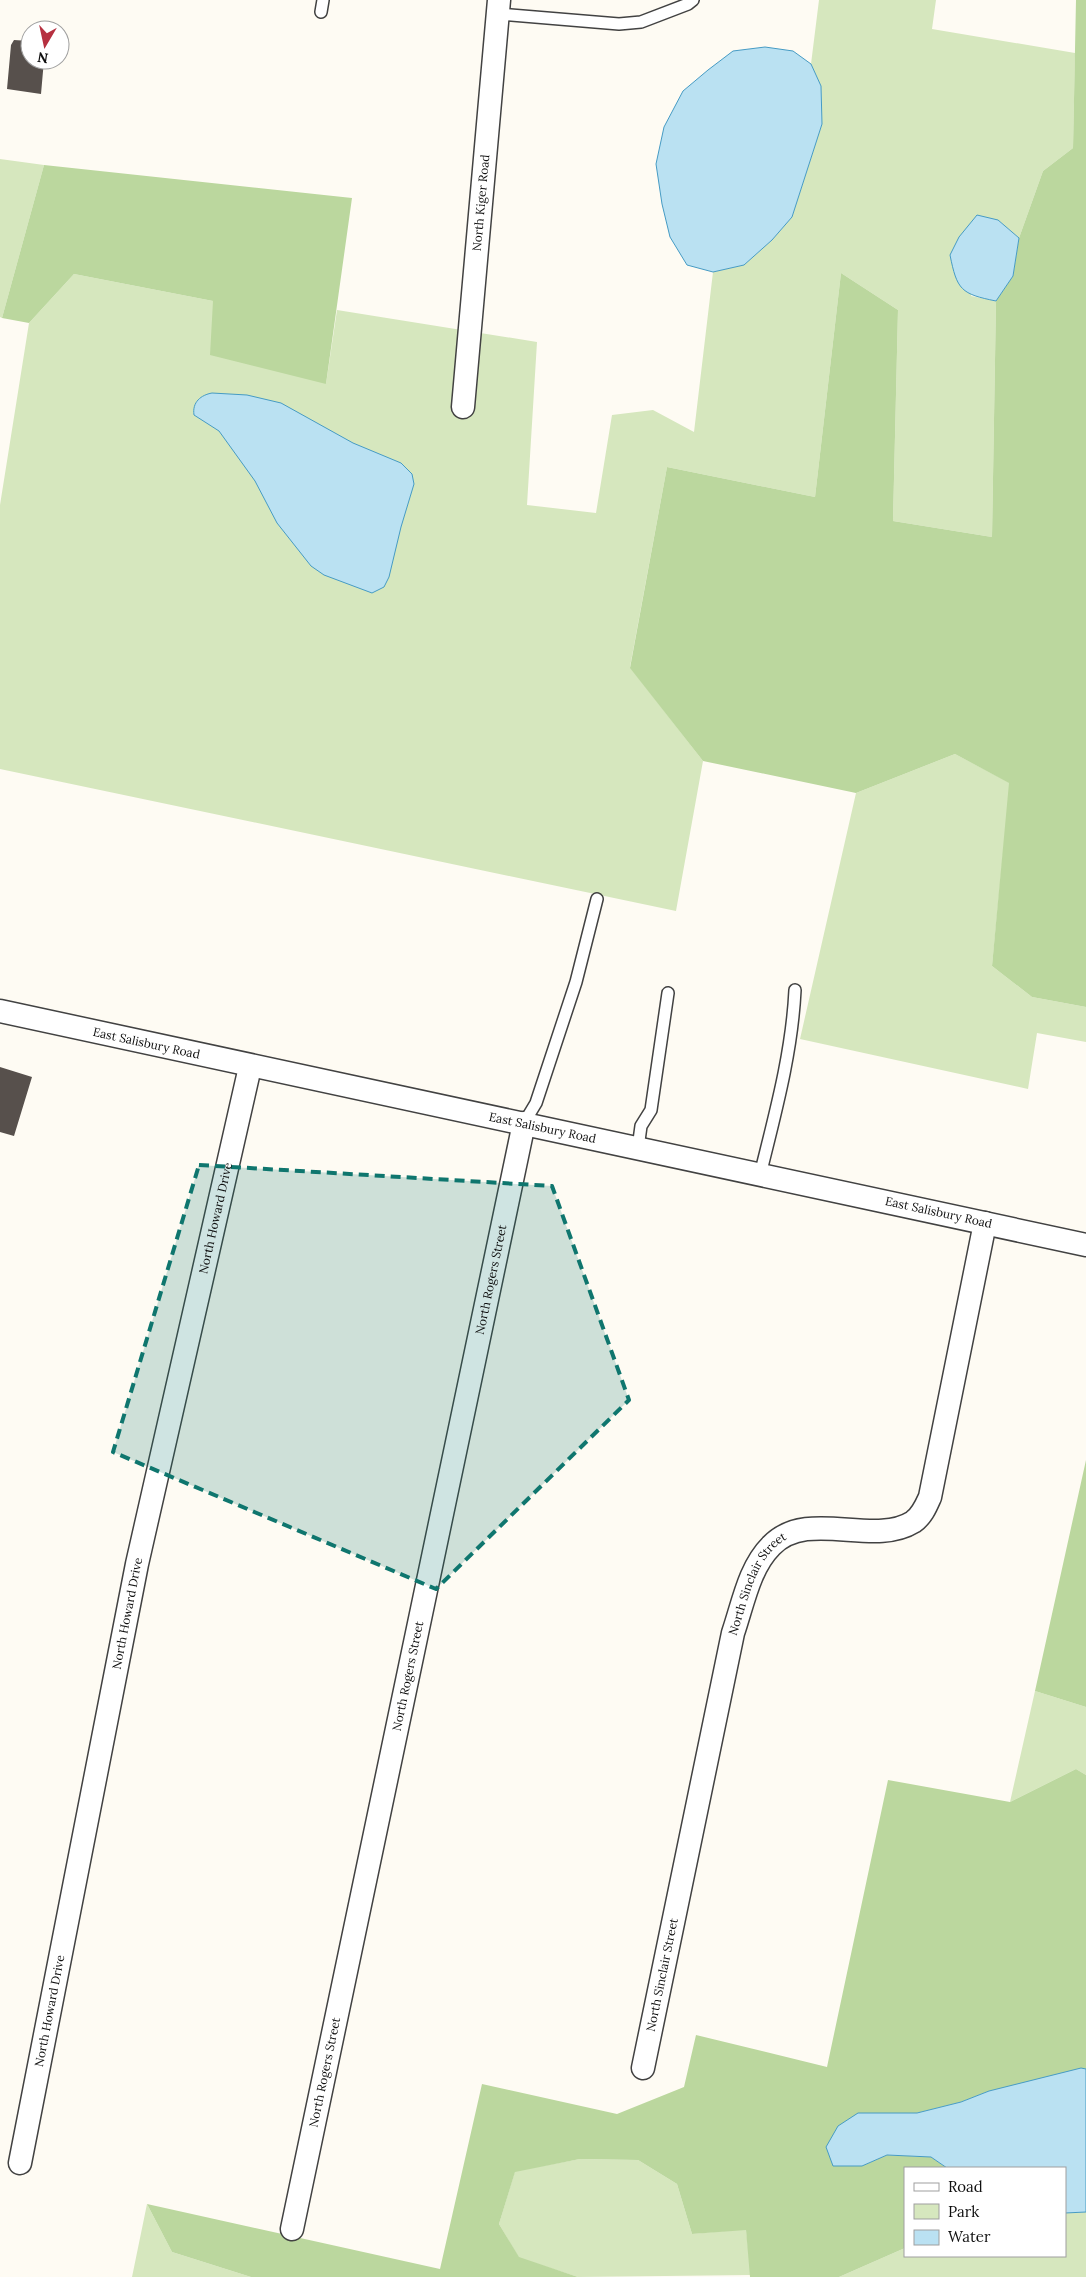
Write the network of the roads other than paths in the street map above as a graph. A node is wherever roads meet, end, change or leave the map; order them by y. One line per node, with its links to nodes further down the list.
1 (323, 0): 4 (lane)
2 (693, 0): 3 (lane)
3 (499, 7): 5 (street, North Kiger Road)
4 (322, 12)
5 (463, 407)
6 (597, 899): 11 (lane)
7 (795, 990): 13 (lane)
8 (668, 993): 12 (lane)
9 (0, 1011): 10 (street, East Salisbury Road)
10 (250, 1067): 11 (street, East Salisbury Road); 17 (street, North Howard Drive)
11 (524, 1122): 12 (street, East Salisbury Road); 18 (street, North Rogers Street)
12 (638, 1148): 13 (street, East Salisbury Road)
13 (760, 1175): 14 (street, East Salisbury Road)
14 (986, 1222): 15 (street, East Salisbury Road); 16 (street, North Sinclair Street)
15 (1086, 1245)
16 (643, 2068)
17 (20, 2162)
18 (292, 2229)

